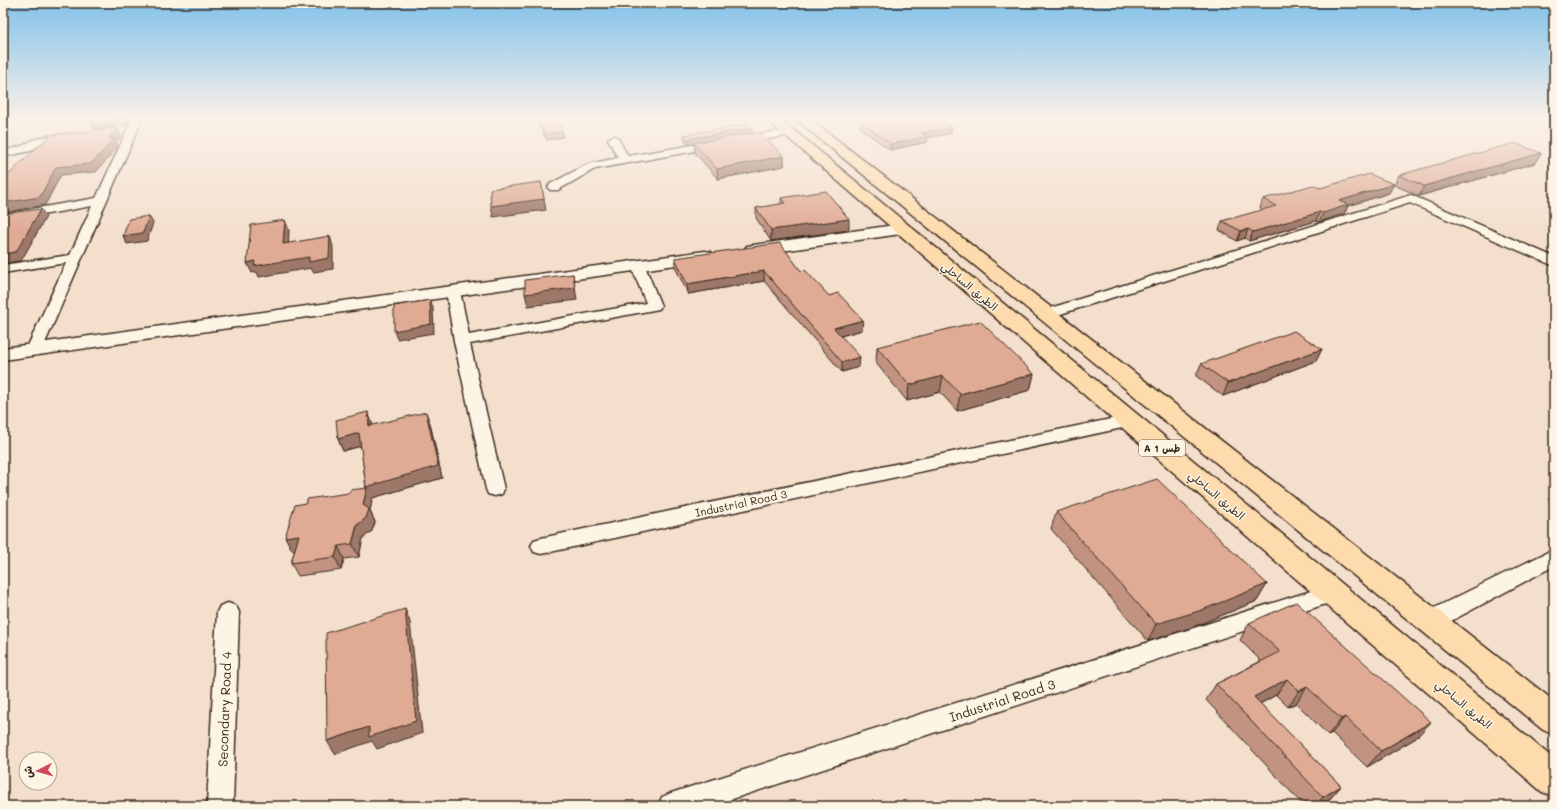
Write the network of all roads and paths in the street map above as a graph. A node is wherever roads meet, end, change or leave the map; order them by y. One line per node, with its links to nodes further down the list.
1 (121, 155): 8 (street)
2 (621, 155): 6 (street)
3 (655, 155): 6 (street)
4 (825, 155): 10 (highway, الطريق الساحلي / A 1 طس)
5 (834, 155): 16 (highway, الطريق الساحلي / A 1 طس)
6 (624, 160): 7 (street)
7 (554, 187)
8 (100, 201): 9 (street); 11 (street)
9 (3, 218)
10 (902, 229): 13 (street); 20 (highway, الطريق الساحلي / A 1 طس)
11 (75, 258): 14 (street); 18 (street)
12 (1554, 262): 16 (street)
13 (638, 266): 15 (street); 17 (street)
14 (3, 269)
15 (453, 292): 17 (street); 18 (street)
16 (1046, 314): 26 (highway, الطريق الساحلي / A 1 طس)
17 (462, 340): 21 (street)
18 (34, 350): 19 (street)
19 (3, 354)
20 (1130, 421): 22 (street, Industrial Road 3); 24 (highway, الطريق الساحلي / A 1 طس)
21 (495, 489)
22 (541, 546)
23 (1554, 557): 26 (street)
24 (1334, 593): 28 (highway, الطريق الساحلي / A 1 طس); 30 (street, Industrial Road 3)
25 (228, 612): 29 (street, Secondary Road 4)
26 (1430, 621): 27 (highway, الطريق الساحلي / A 1 طس)
27 (1554, 720)
28 (1554, 780)
29 (220, 806)
30 (671, 806)

